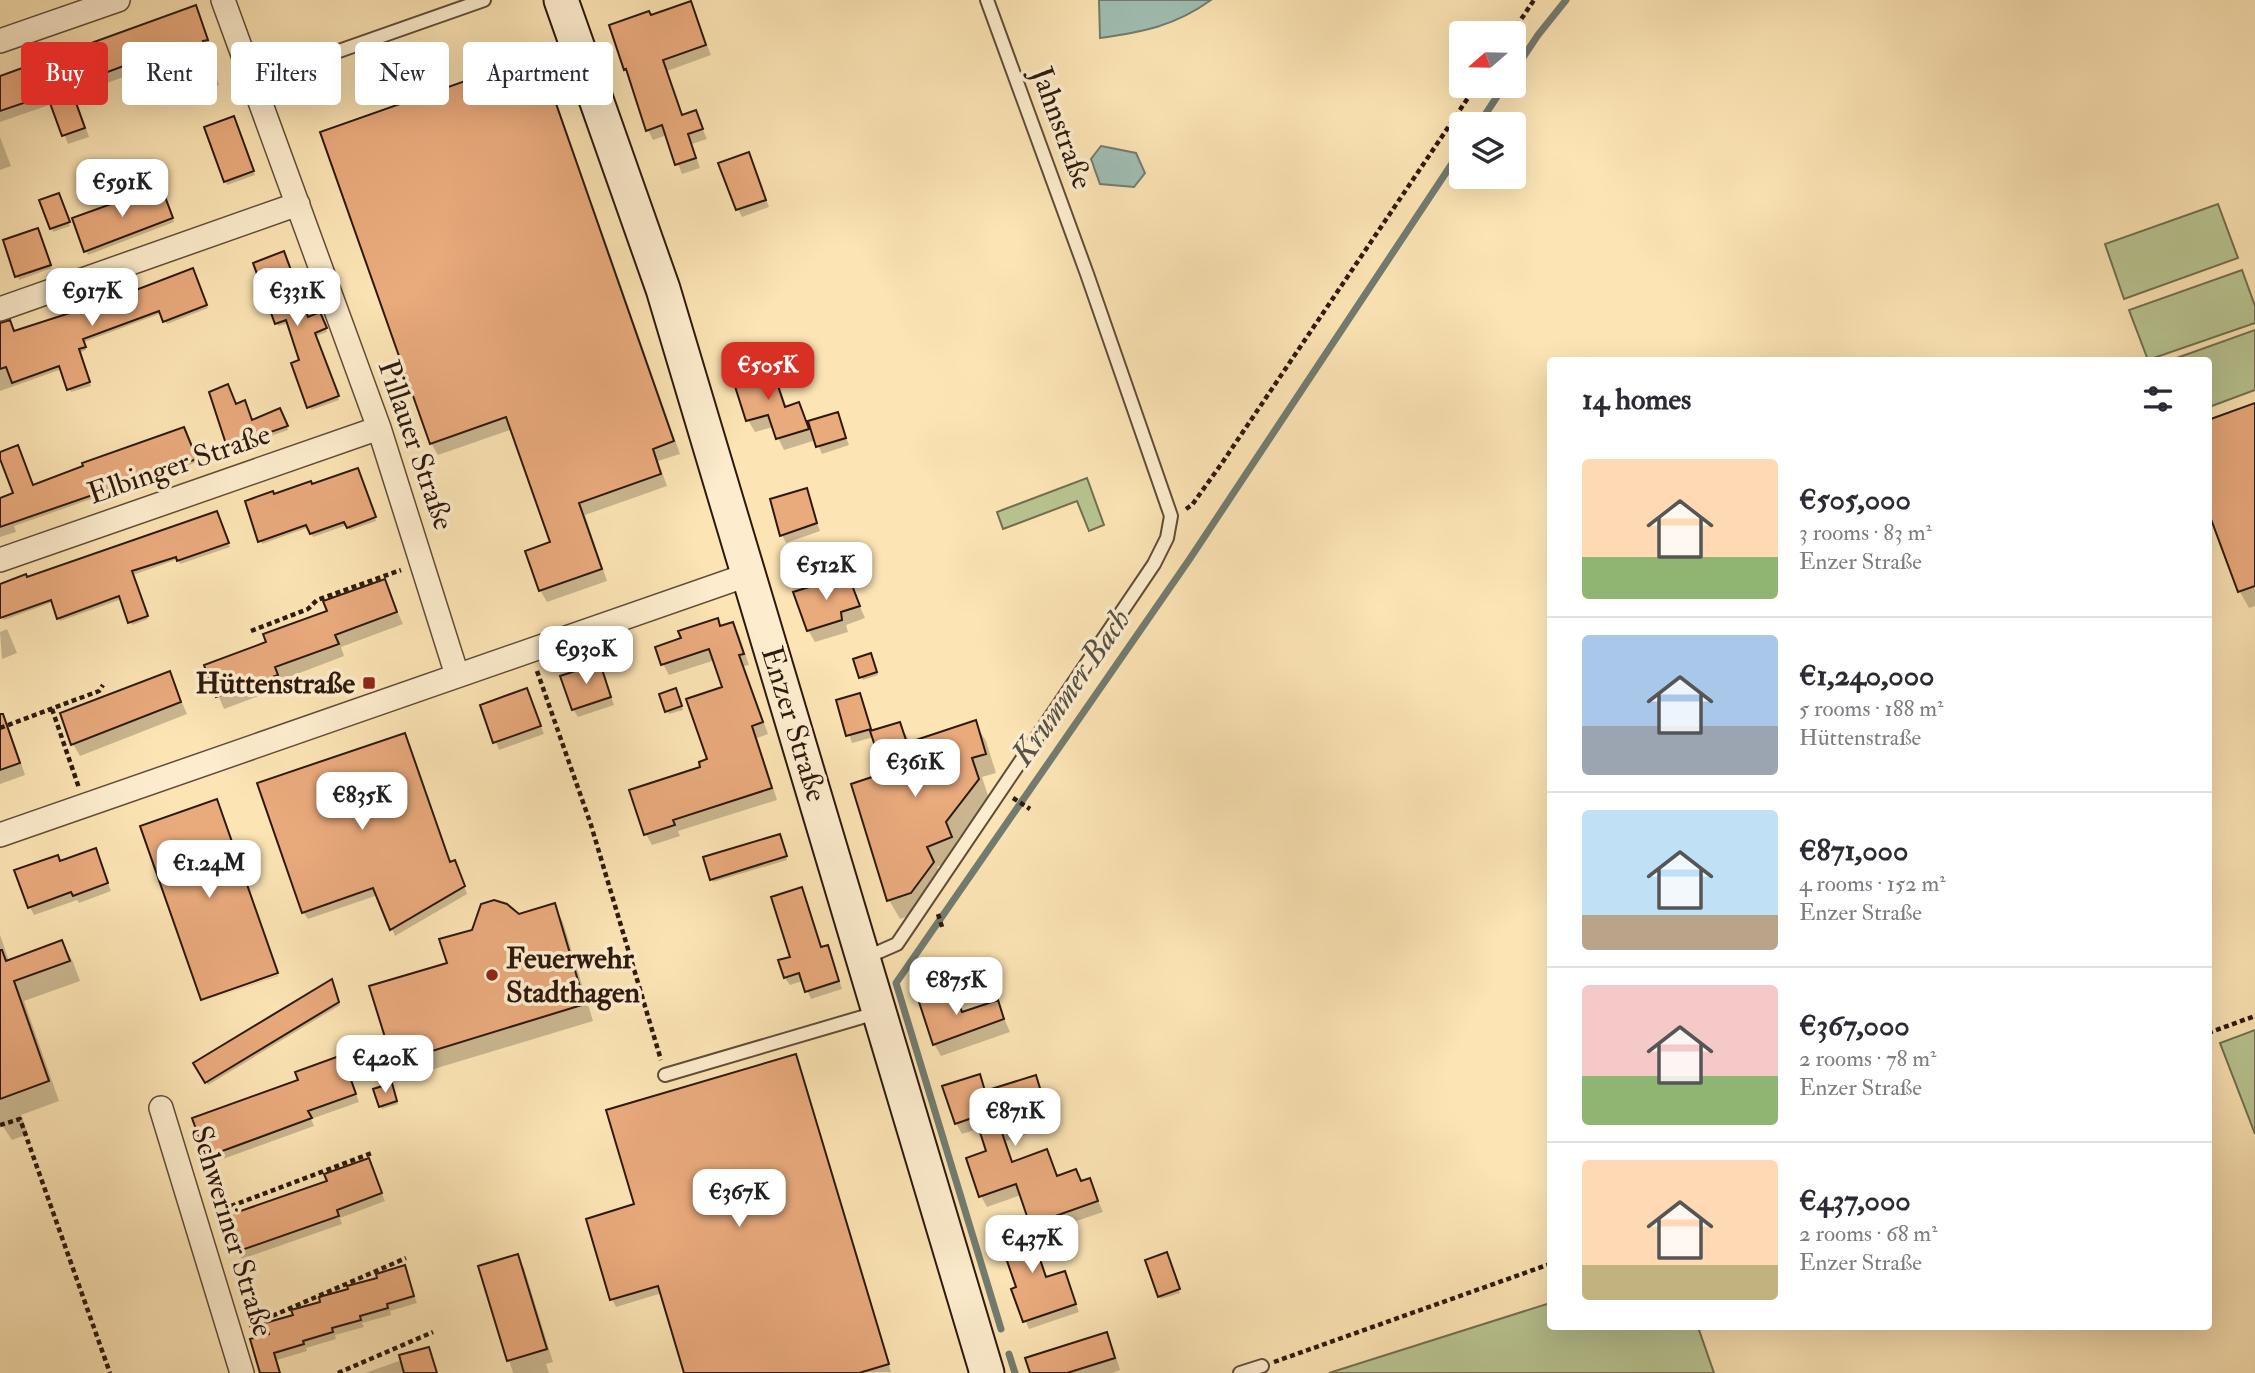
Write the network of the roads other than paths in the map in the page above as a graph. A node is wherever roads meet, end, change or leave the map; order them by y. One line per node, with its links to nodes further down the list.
1 (118, 0): 6 (street)
2 (223, 0): 8 (street, Pillauer Straße)
3 (484, 0): 7 (lane)
4 (561, 0): 12 (main road, Enzer Straße)
5 (987, 0): 15 (lane, Jahnstraße)
6 (0, 41)
7 (341, 50)
8 (298, 204): 9 (street); 10 (street, Pillauer Straße)
9 (0, 309)
10 (379, 428): 11 (street, Elbinger Straße); 13 (street, Pillauer Straße)
11 (0, 560)
12 (750, 574): 13 (street); 15 (main road, Enzer Straße)
13 (457, 675): 14 (street)
14 (0, 835)
15 (864, 958): 16 (main road, Enzer Straße)
16 (879, 1012): 17 (lane); 21 (main road, Enzer Straße)
17 (665, 1075)
18 (161, 1108): 20 (street, Schweriner Straße)
19 (1262, 1366): 22 (lane)
20 (242, 1373)
21 (987, 1373)
22 (1240, 1373)

